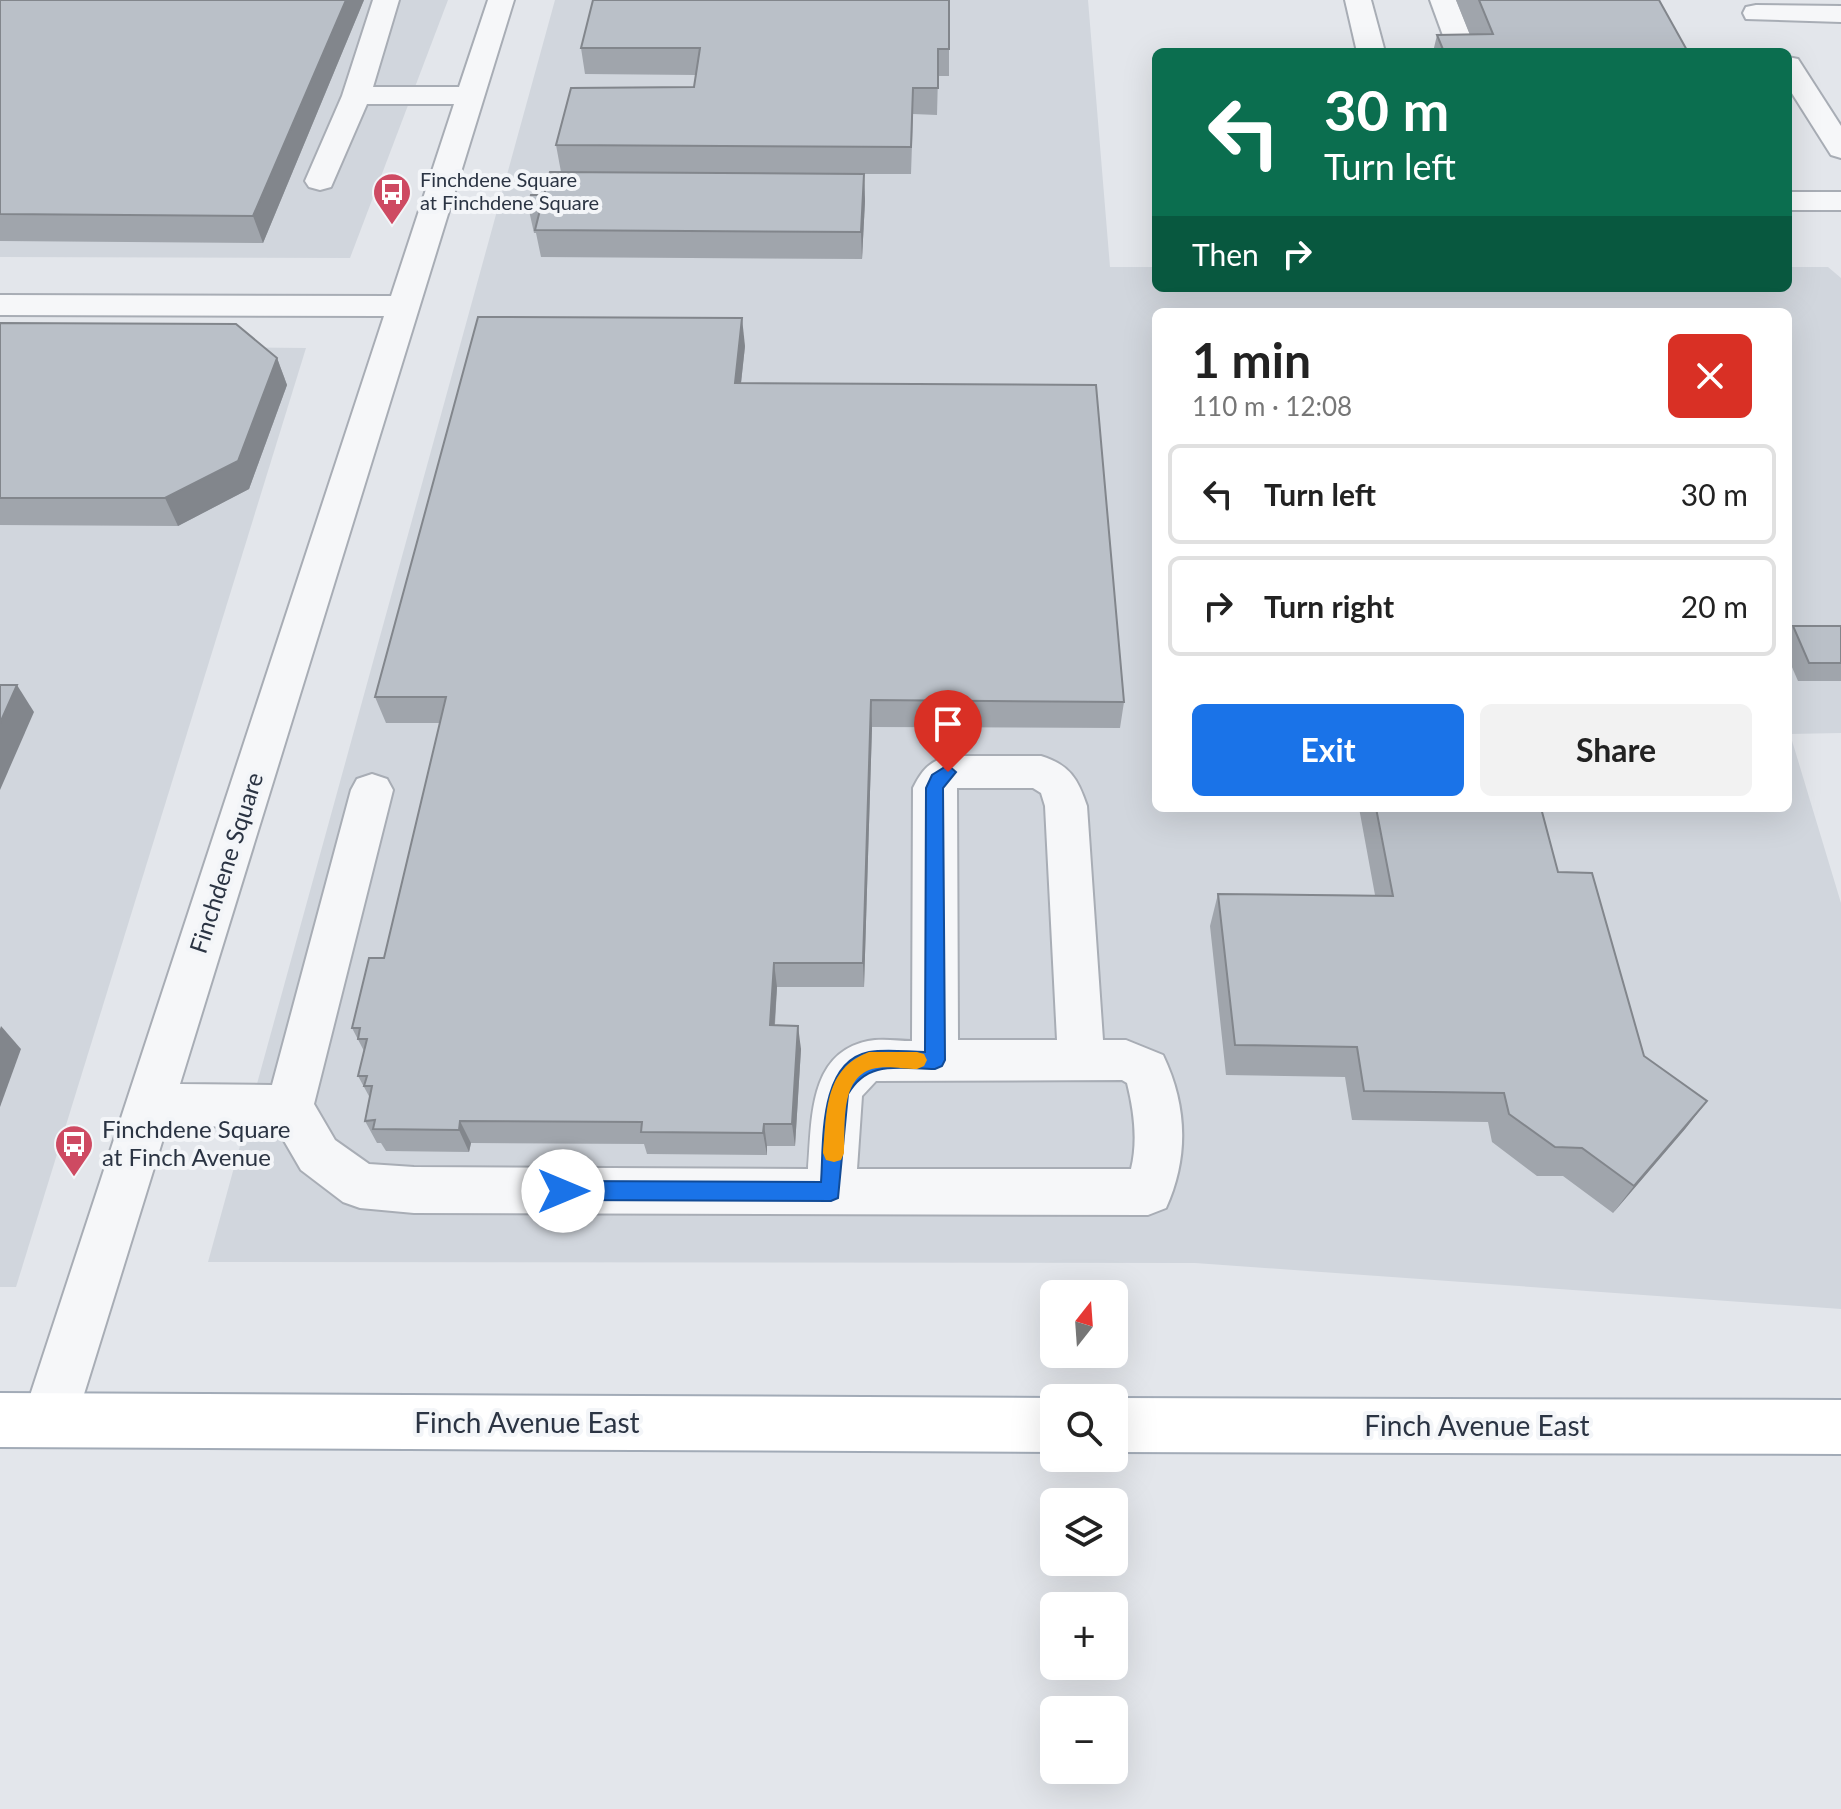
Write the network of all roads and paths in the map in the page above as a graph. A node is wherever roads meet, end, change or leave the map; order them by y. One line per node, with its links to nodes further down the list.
1 (386, 0): 12 (street)
2 (501, 0): 11 (street, Finchdene Square)
3 (1358, 0): 7 (street)
4 (1443, 0): 8 (street)
5 (1752, 6): 6 (street); 9 (street)
6 (1841, 14)
7 (1370, 48)
8 (1461, 48)
9 (1778, 48)
10 (1792, 71): 13 (street)
11 (471, 95): 12 (street); 18 (street, Finchdene Square)
12 (356, 96): 14 (street)
13 (1841, 149)
14 (320, 181)
15 (1792, 201): 16 (street)
16 (1841, 201)
17 (0, 305): 18 (street)
18 (404, 306): 22 (street, Finchdene Square)
19 (372, 790): 23 (street)
20 (935, 1060): 21 (street); 21 (street); 24 (street)
21 (1081, 1060): 24 (street)
22 (149, 1105): 23 (street); 25 (street, Finchdene Square)
23 (290, 1106): 24 (street)
24 (831, 1192)
25 (25, 1420): 26 (main road, Finch Avenue East)
26 (1040, 1425)
27 (1128, 1425): 28 (main road, Finch Avenue East)
28 (1841, 1427)

